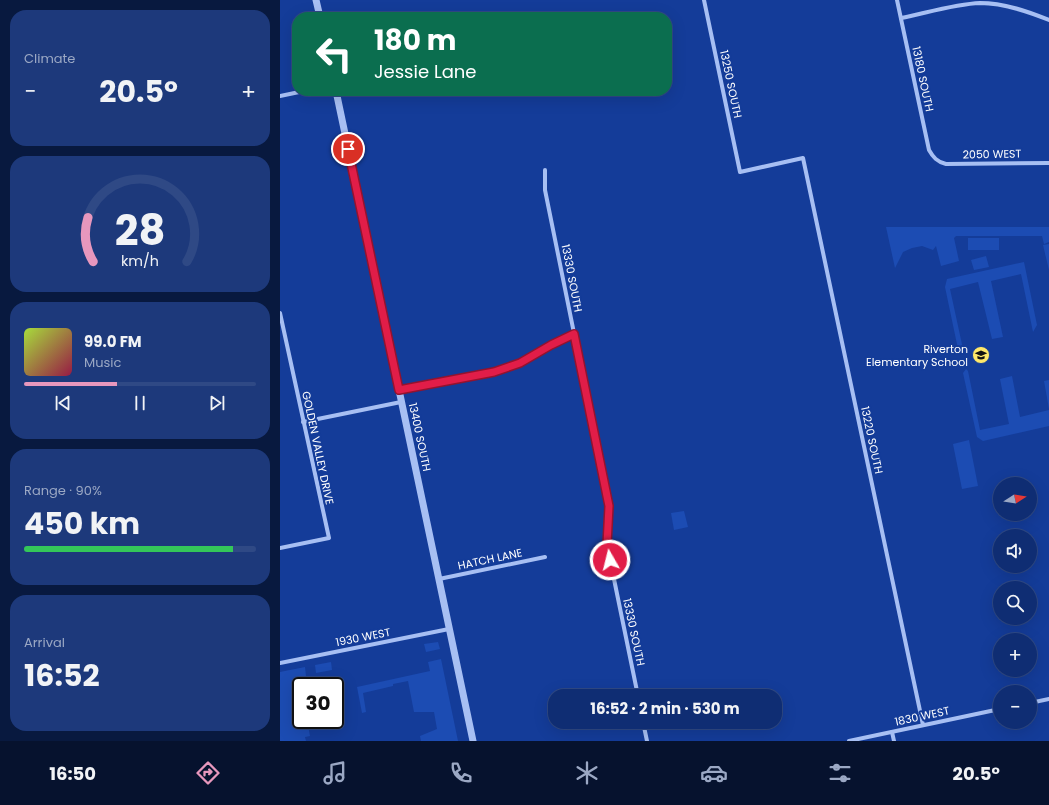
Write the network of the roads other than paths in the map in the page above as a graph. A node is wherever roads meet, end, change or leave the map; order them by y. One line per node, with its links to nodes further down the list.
1 (316, 0): 4 (street)
2 (704, 0): 10 (street, 13250 SOUTH)
3 (897, 0): 5 (street, 13180 SOUTH)
4 (319, 12)
5 (901, 18): 6 (street); 11 (street, 13180 SOUTH)
6 (1049, 20)
7 (292, 94): 8 (street)
8 (280, 96)
9 (337, 96): 16 (street, 13400 SOUTH)
10 (803, 158): 28 (street, 13220 SOUTH)
11 (936, 159): 12 (street, 2050 WEST)
12 (1049, 163)
13 (545, 170): 15 (street, 13330 SOUTH)
14 (280, 312): 18 (street, GOLDEN VALLEY DRIVE)
15 (574, 334): 16 (street); 24 (street, 13330 SOUTH)
16 (399, 390): 17 (street, 13400 SOUTH)
17 (402, 402): 18 (street); 21 (street, 13400 SOUTH)
18 (303, 422): 19 (street, GOLDEN VALLEY DRIVE)
19 (280, 548)
20 (544, 557): 21 (street, HATCH LANE)
21 (439, 579): 22 (street, 13400 SOUTH)
22 (449, 629): 23 (street, 1930 WEST); 31 (street, 13400 SOUTH)
23 (280, 663)
24 (637, 689)
25 (1049, 699): 26 (street)
26 (1037, 702)
27 (993, 710): 28 (street, 1830 WEST)
28 (923, 725): 30 (street, 1830 WEST)
29 (644, 729): 32 (street)
30 (892, 732): 33 (street, 1830 WEST); 34 (street)
31 (473, 741)
32 (647, 741)
33 (849, 741)
34 (894, 741)

